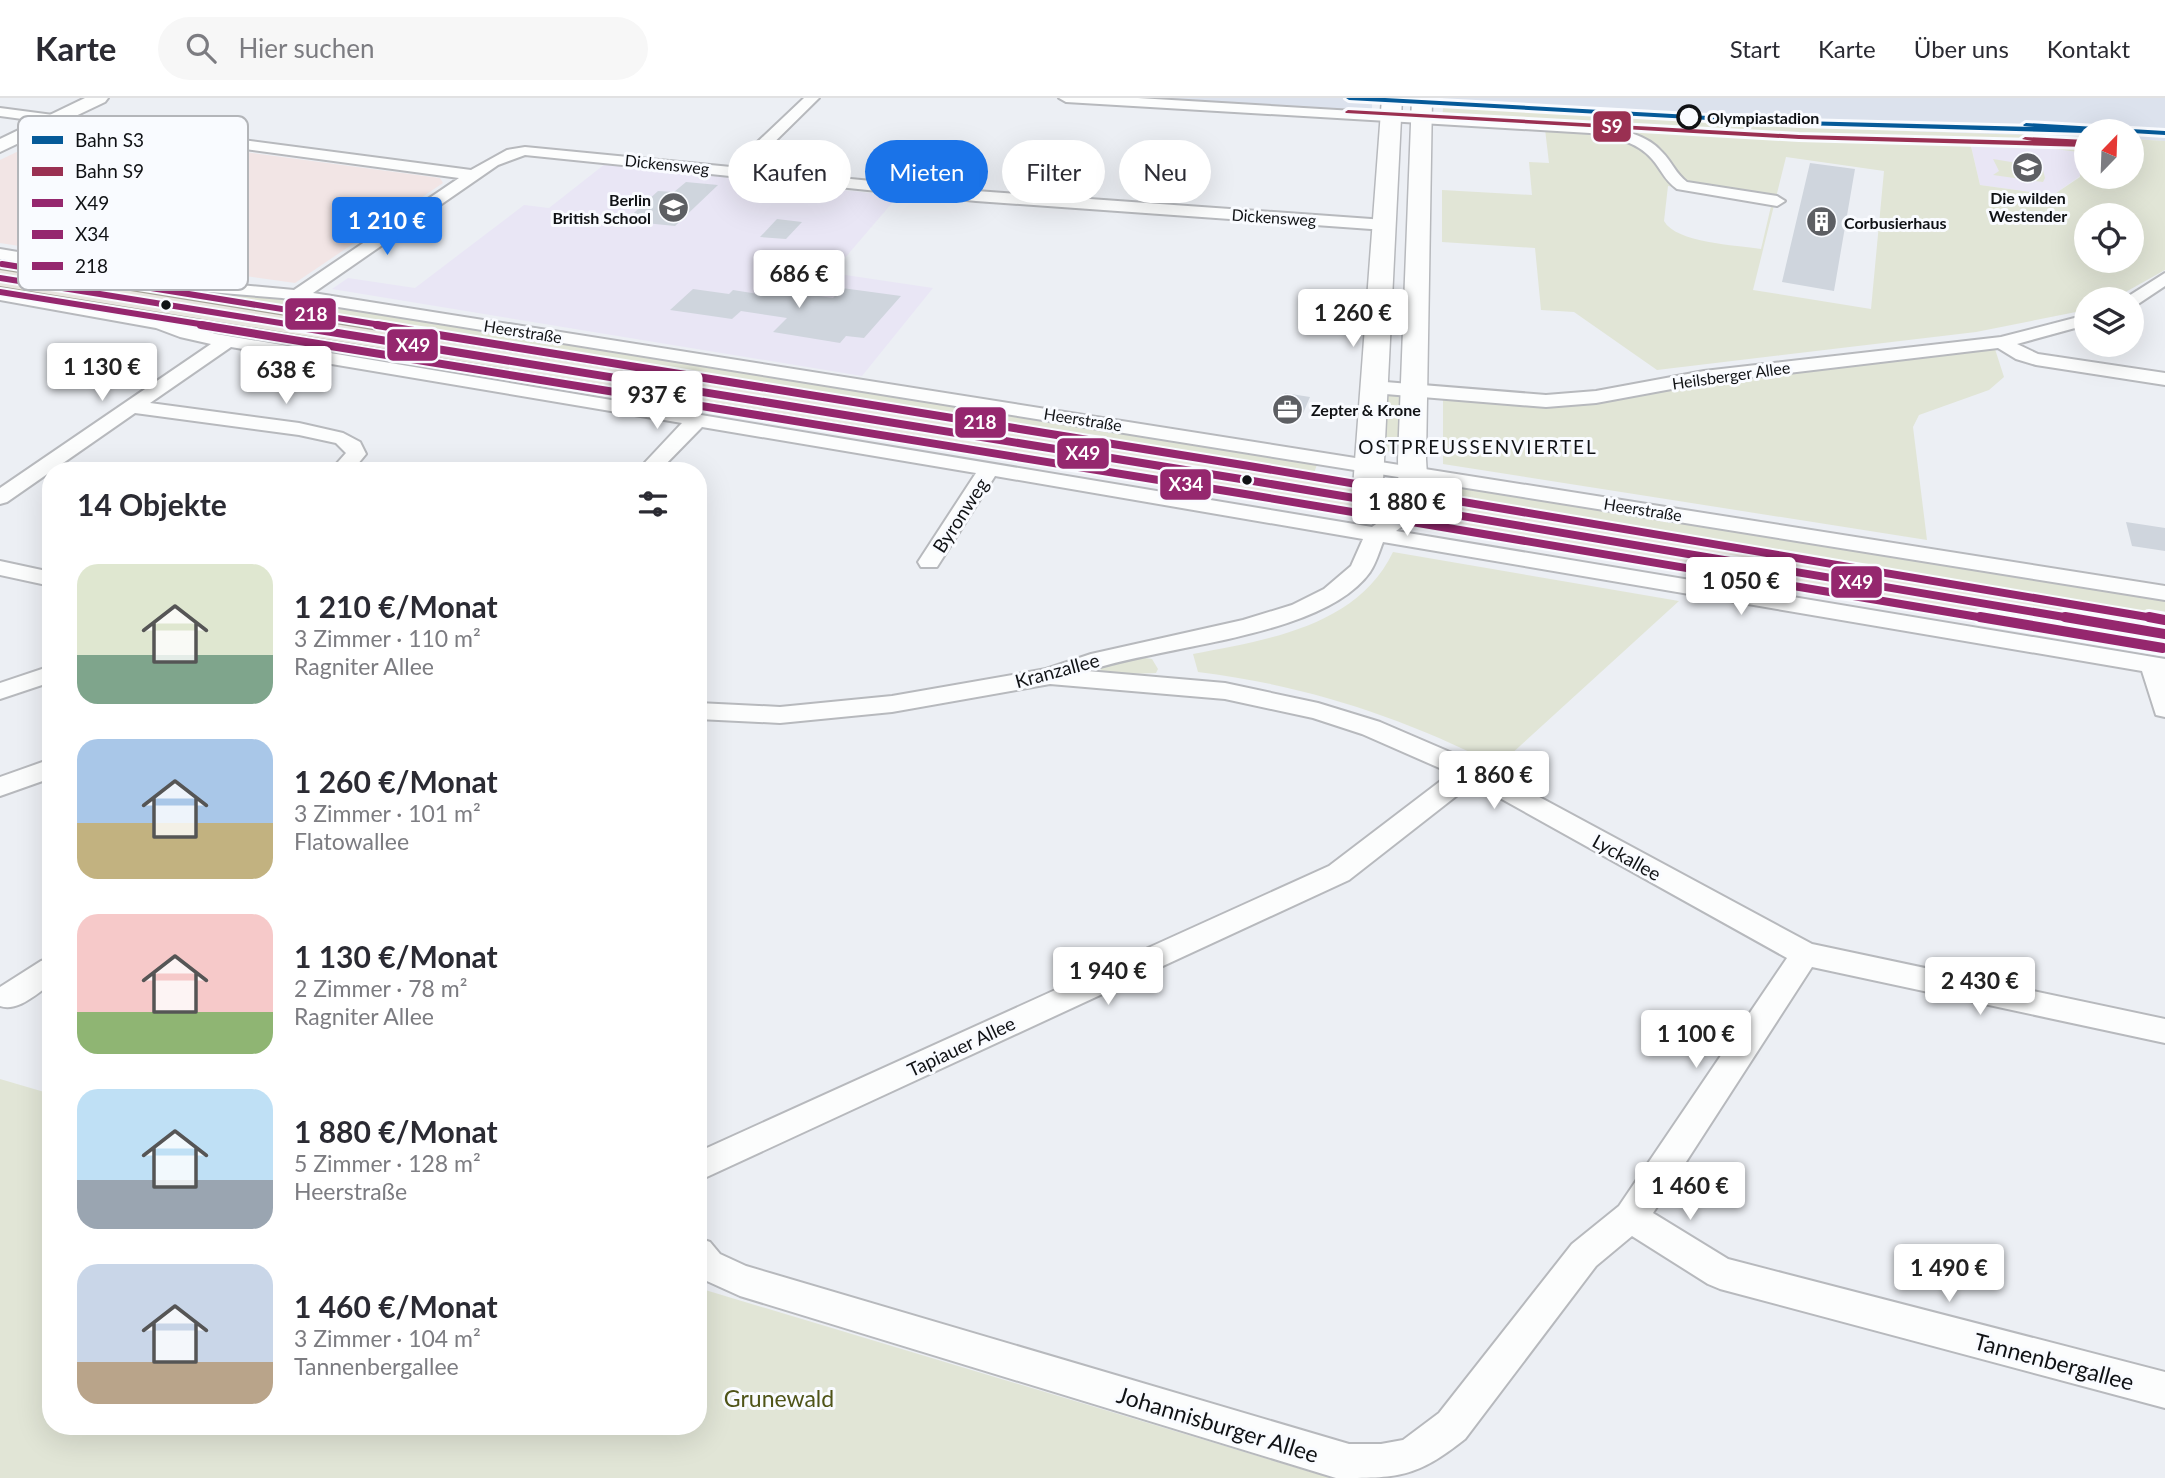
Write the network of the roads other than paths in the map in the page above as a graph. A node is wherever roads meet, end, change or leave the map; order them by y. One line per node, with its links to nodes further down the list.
1 (99, 98): 8 (street)
2 (812, 98): 10 (street)
3 (1066, 98): 4 (street)
4 (1392, 108): 5 (street); 17 (main road)
5 (1422, 109): 16 (street); 18 (main road)
6 (0, 112): 7 (street)
7 (32, 116)
8 (62, 116)
9 (18, 137): 12 (street)
10 (768, 140)
11 (248, 145): 14 (street)
12 (0, 146)
13 (728, 170): 14 (street, Dickensweg)
14 (472, 175): 28 (street, Dickensweg)
15 (851, 183): 17 (street, Dickensweg)
16 (1777, 201)
17 (1385, 225): 18 (main road); 33 (main road)
18 (1418, 227): 34 (main road)
19 (0, 254): 20 (street, Heerstraße)
20 (18, 257)
21 (0, 278): 23 (main road, Heerstraße)
22 (2165, 278): 26 (street)
23 (18, 281)
24 (74, 290): 45 (main road, Heerstraße)
25 (235, 290): 28 (street, Heerstraße)
26 (2144, 292)
27 (0, 295): 30 (street)
28 (296, 296): 40 (street, Heerstraße)
29 (2074, 323): 31 (street, Heilsberger Allee)
30 (227, 341): 35 (street); 36 (street)
31 (2001, 342): 32 (street); 34 (street, Heilsberger Allee)
32 (2165, 379)
33 (1373, 387): 34 (street, Heilsberger Allee); 40 (main road)
34 (1414, 391): 43 (main road)
35 (132, 407): 37 (street); 38 (street)
36 (697, 420): 39 (street); 41 (street)
37 (52, 462)
38 (348, 462)
39 (657, 462)
40 (1368, 465): 43 (street, Heerstraße); 45 (main road)
41 (990, 468): 47 (street); 48 (street, Byronweg)
42 (42, 469): 44 (street)
43 (1412, 472): 46 (main road); 51 (street, Heerstraße)
44 (0, 498)
45 (1367, 501): 46 (main road, Heerstraße); 47 (street)
46 (1414, 509): 47 (street); 52 (main road, Heerstraße)
47 (1376, 534): 53 (street, Kranzallee); 54 (street)
48 (929, 562)
49 (0, 568): 50 (street)
50 (42, 577)
51 (2165, 593)
52 (2165, 634)
53 (1158, 647): 55 (street, Kranzallee); 57 (street)
54 (2158, 666): 59 (street)
55 (1050, 676): 57 (street, Lyckallee); 60 (street, Kranzallee)
56 (42, 677): 58 (street)
57 (1173, 685): 62 (street, Lyckallee)
58 (0, 691)
59 (2165, 709)
60 (707, 711)
61 (42, 771): 63 (street)
62 (1471, 771): 64 (street, Lyckallee); 68 (street, Tapiauer Allee)
63 (0, 787)
64 (1805, 954): 67 (street, Lyckallee); 69 (street, Johannisburger Allee)
65 (42, 975): 66 (street)
66 (8, 998)
67 (2165, 1031)
68 (707, 1163)
69 (1631, 1217): 70 (street, Johannisburger Allee); 71 (street, Tannenbergallee)
70 (707, 1264)
71 (2165, 1390)

